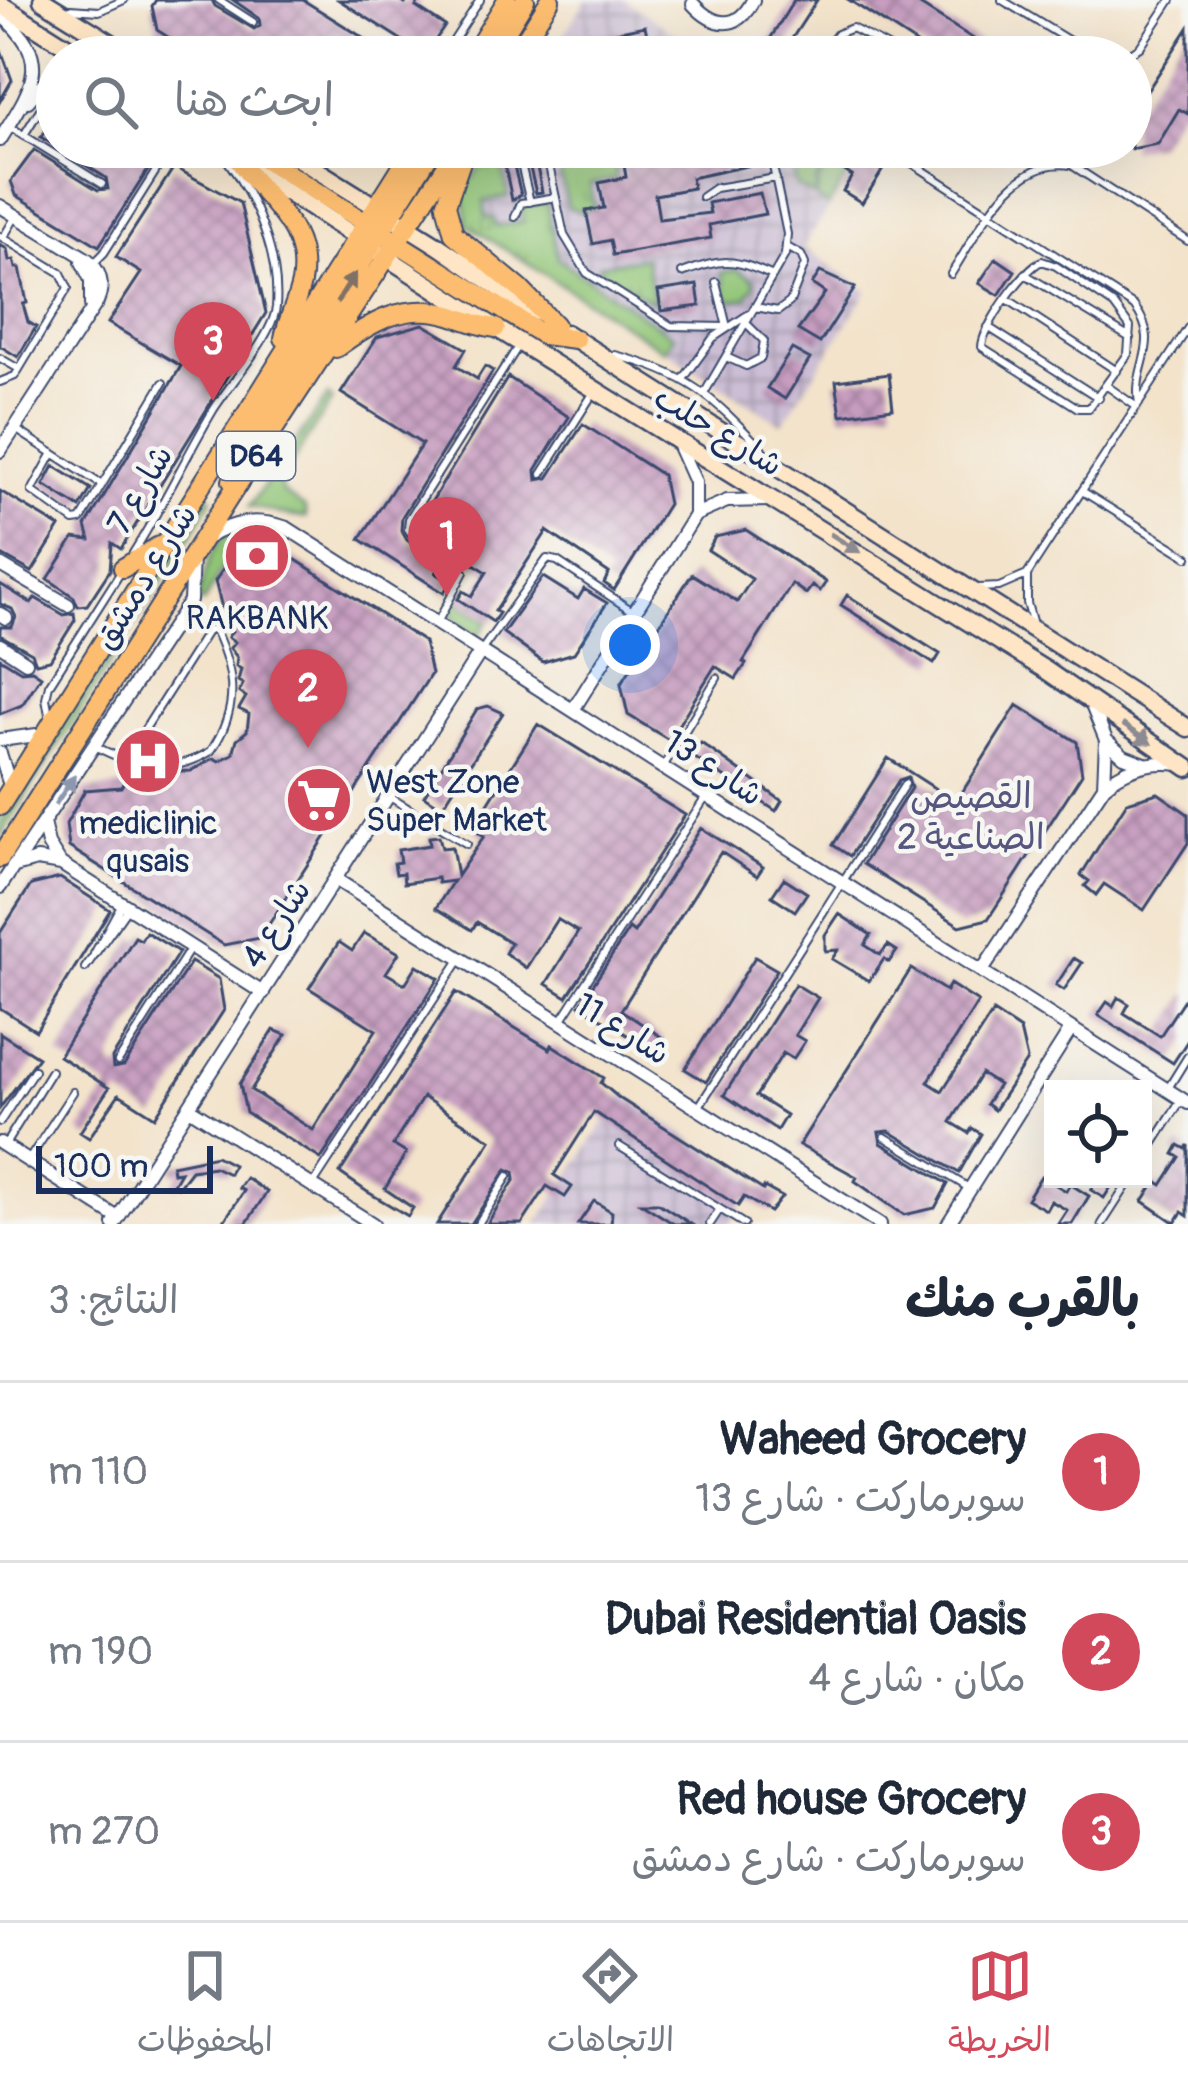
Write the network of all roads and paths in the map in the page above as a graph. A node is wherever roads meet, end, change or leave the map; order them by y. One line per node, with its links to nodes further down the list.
1 (124, 0): 12 (lane)
2 (219, 0): 14 (lane)
3 (480, 0): 17 (lane)
4 (507, 0): 18 (main road)
5 (525, 0): 19 (main road)
6 (550, 0): 20 (main road)
7 (750, 0): 10 (street)
8 (1002, 0): 23 (lane)
9 (1171, 0): 24 (lane)
10 (689, 2)
11 (0, 4): 15 (street)
12 (48, 4): 16 (street)
13 (0, 14): 26 (street)
14 (253, 22)
15 (51, 36)
16 (100, 36)
17 (457, 36)
18 (485, 36)
19 (503, 36)
20 (527, 36)
21 (835, 36): 22 (lane)
22 (867, 36)
23 (1061, 36)
24 (1147, 36)
25 (36, 91): 26 (street)
26 (18, 110): 28 (street)
27 (36, 116): 29 (lane)
28 (9, 126): 29 (lane); 30 (street)
29 (25, 135): 31 (lane)
30 (0, 140)
31 (36, 142)
32 (77, 168): 49 (lane)
33 (159, 168): 62 (lane)
34 (233, 168): 109 (lane, شارع 7)
35 (253, 168): 80 (main road)
36 (268, 168): 57 (main road)
37 (305, 168): 57 (street, شارع حلب)
38 (406, 168): 57 (main road, شارع دمشق / D64)
39 (421, 168): 57 (main road)
40 (442, 168): 57 (main road, شارع دمشق / D64)
41 (456, 168): 72 (main road)
42 (522, 168): 52 (lane)
43 (550, 168): 50 (lane)
44 (774, 168): 48 (lane)
45 (920, 168): 54 (lane)
46 (1036, 168): 54 (lane)
47 (1076, 168): 59 (lane)
48 (776, 178): 51 (lane); 61 (lane)
49 (102, 184)
50 (556, 197): 52 (lane); 73 (lane)
51 (702, 197)
52 (530, 202): 56 (lane)
53 (0, 206): 55 (street)
54 (992, 213): 64 (lane); 93 (lane)
55 (16, 216): 58 (lane); 60 (street)
56 (515, 217)
57 (382, 232): 72 (street, شارع حلب); 75 (street, شارع حلب); 79 (main road); 80 (main road, شارع دمشق / D64); 83 (main road, شارع دمشق / D64); 102 (main road, one-way to 57)
58 (2, 237): 84 (lane)
59 (1188, 241)
60 (68, 248): 62 (street); 70 (street)
61 (787, 248): 66 (lane); 69 (lane)
62 (93, 264): 70 (street)
63 (682, 273): 66 (lane)
64 (951, 274)
65 (1025, 274): 68 (lane); 77 (lane); 77 (lane)
66 (773, 276): 69 (lane)
67 (716, 282): 73 (lane)
68 (1007, 299): 74 (lane); 85 (lane)
69 (754, 310): 71 (lane); 73 (lane)
70 (89, 312): 94 (street)
71 (746, 323): 81 (lane); 81 (lane)
72 (555, 326): 79 (street, شارع حلب)
73 (728, 327): 86 (lane)
74 (988, 327): 92 (lane); 92 (lane)
75 (496, 328): 78 (street, شارع حلب); 83 (main road)
76 (1188, 328): 93 (lane)
77 (1131, 339): 85 (lane)
78 (521, 342): 90 (street, شارع حلب); 114 (lane)
79 (582, 344): 86 (lane); 98 (street, شارع حلب)
80 (282, 352): 105 (main road, شارع دمشق / D64)
81 (725, 357): 91 (lane)
82 (0, 358): 84 (lane)
83 (322, 358): 102 (main road, شارع دمشق / D64)
84 (19, 369): 87 (lane)
85 (1117, 371): 89 (lane)
86 (684, 378): 91 (lane)
87 (0, 382)
88 (163, 383): 100 (lane)
89 (1107, 386): 92 (lane); 93 (lane)
90 (596, 389): 95 (street, شارع حلب); 99 (lane)
91 (705, 392): 98 (lane)
92 (1099, 398)
93 (1138, 405): 101 (lane)
94 (14, 428): 96 (street); 97 (lane)
95 (674, 438): 103 (street, شارع حلب); 104 (street)
96 (0, 451)
97 (53, 453): 100 (lane); 100 (lane)
98 (780, 470): 111 (street, شارع حلب)
99 (542, 474)
100 (102, 485)
101 (1082, 490): 107 (lane); 110 (lane)
102 (228, 499): 106 (main road, شارع دمشق / D64)
103 (780, 502): 104 (street); 119 (street, شارع حلب, one-way to 119)
104 (695, 515): 113 (street)
105 (164, 544): 109 (main road); 125 (main road, شارع دمشق / D64)
106 (196, 549): 114 (street, شارع 13); 128 (street); 141 (main road, شارع دمشق / D64)
107 (1188, 557)
108 (0, 565): 112 (street)
109 (124, 568): 125 (lane, شارع 7)
110 (1027, 574): 111 (lane); 115 (lane)
111 (970, 588): 115 (street, شارع حلب)
112 (68, 605)
113 (634, 612): 117 (lane); 123 (street)
114 (437, 623): 117 (street, شارع 13)
115 (1036, 630): 120 (street, شارع حلب)
116 (0, 645): 118 (street)
117 (481, 651): 123 (street, شارع 13); 137 (street, شارع 4)
118 (26, 662)
119 (1048, 671): 120 (street); 122 (street, شارع حلب)
120 (1105, 676): 124 (street, شارع حلب)
121 (717, 678): 133 (lane)
122 (1090, 702): 127 (street); 132 (street, شارع حلب, one-way to 132)
123 (573, 710): 133 (street, شارع 13)
124 (1188, 728)
125 (48, 729): 126 (street); 138 (main road, شارع دمشق / D64)
126 (0, 740)
127 (1106, 740): 131 (street); 135 (street)
128 (94, 746): 130 (lane); 139 (street, one-way to 128)
129 (0, 753): 138 (street)
130 (124, 762): 130 (lane)
131 (1146, 764): 132 (street); 135 (street)
132 (1186, 766)
133 (663, 767): 136 (street, شارع 13)
134 (905, 784): 144 (lane)
135 (1104, 786): 150 (street)
136 (707, 795): 144 (street, شارع 13); 152 (lane)
137 (388, 796): 140 (lane); 143 (street, شارع 4)
138 (5, 798)
139 (43, 823): 141 (street); 142 (street)
140 (466, 844)
141 (7, 862): 142 (street); 145 (street)
142 (61, 864): 146 (street)
143 (335, 878): 148 (street, شارع 11); 151 (street, شارع 4)
144 (843, 882): 150 (street, شارع 13); 162 (lane)
145 (0, 887)
146 (125, 905): 147 (street); 149 (lane)
147 (191, 947): 151 (street); 155 (lane)
148 (461, 957): 152 (street, شارع 11); 170 (lane)
149 (85, 968)
150 (982, 971): 153 (street, شارع 13)
151 (262, 993): 161 (street, شارع 4)
152 (561, 1021): 162 (street, شارع 11)
153 (1071, 1029): 158 (street, شارع 13); 172 (street)
154 (1188, 1056): 158 (lane)
155 (118, 1062)
156 (34, 1070): 163 (lane)
157 (51, 1071): 165 (lane)
158 (1167, 1090): 160 (street, شارع 13)
159 (73, 1092): 168 (lane)
160 (1185, 1101): 167 (lane)
161 (189, 1108): 170 (street); 174 (street, شارع 4)
162 (698, 1108): 179 (street, شارع 11)
163 (0, 1122)
164 (885, 1137): 172 (lane)
165 (2, 1145): 168 (street)
166 (619, 1146): 173 (lane)
167 (1152, 1147)
168 (28, 1161): 174 (street)
169 (508, 1175): 176 (lane)
170 (312, 1186): 175 (street)
171 (1125, 1188): 181 (lane)
172 (970, 1189): 180 (street)
173 (720, 1209): 177 (lane); 178 (lane)
174 (116, 1221)
175 (373, 1224)
176 (478, 1224)
177 (710, 1224)
178 (745, 1224)
179 (880, 1224)
180 (948, 1224)
181 (1102, 1224)

